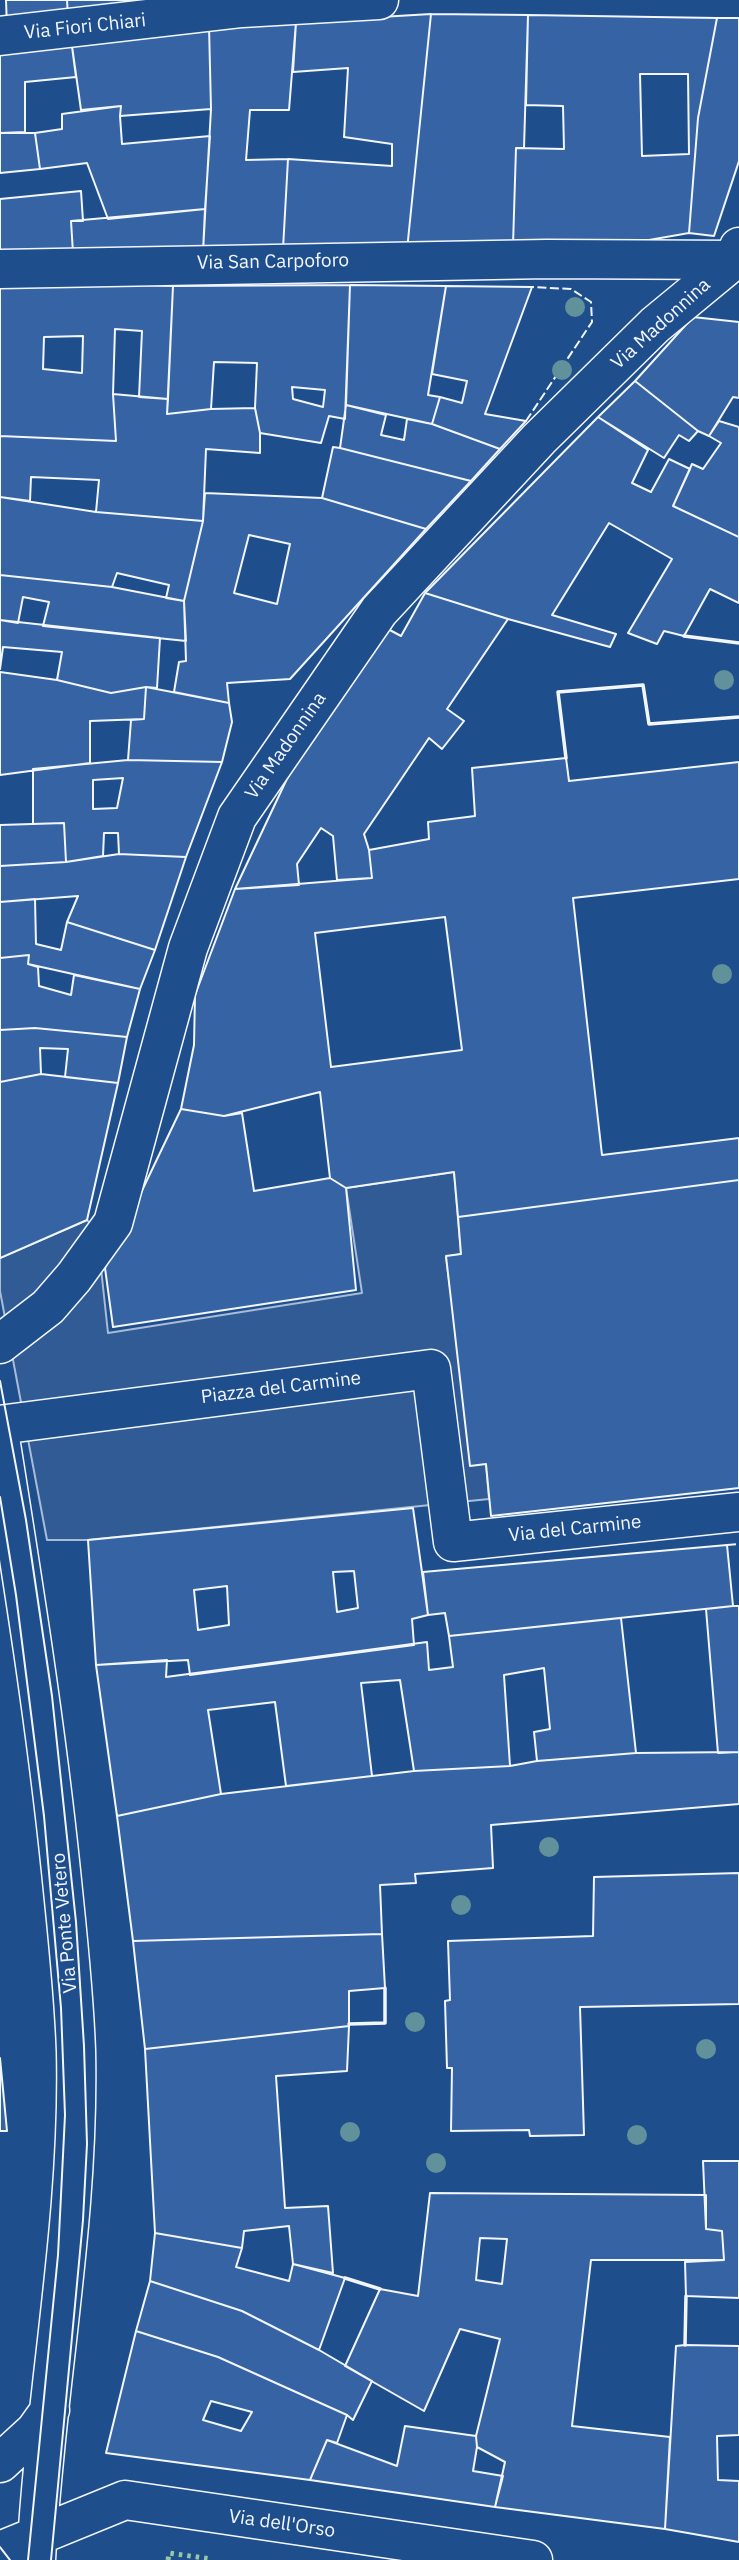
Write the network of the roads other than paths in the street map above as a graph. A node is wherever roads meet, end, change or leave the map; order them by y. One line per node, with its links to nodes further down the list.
1 (379, 0): 2 (street, Via Fiori Chiari)
2 (0, 36)
3 (738, 255): 4 (street, Via San Carpoforo); 5 (street, Via Madonnina)
4 (0, 269)
5 (0, 1344)
6 (0, 1425): 8 (street, Piazza del Carmine)
7 (0, 1438): 10 (street, Via Ponte Vetero)
8 (448, 1500): 9 (street, Via del Carmine)
9 (739, 1512)
10 (50, 2410): 11 (street); 13 (street, Via Ponte Vetero)
11 (0, 2463)
12 (0, 2524): 13 (street)
13 (37, 2547): 14 (street, Via dell'Orso); 15 (street, Via dell'Orso)
14 (0, 2551)
15 (533, 2560)

